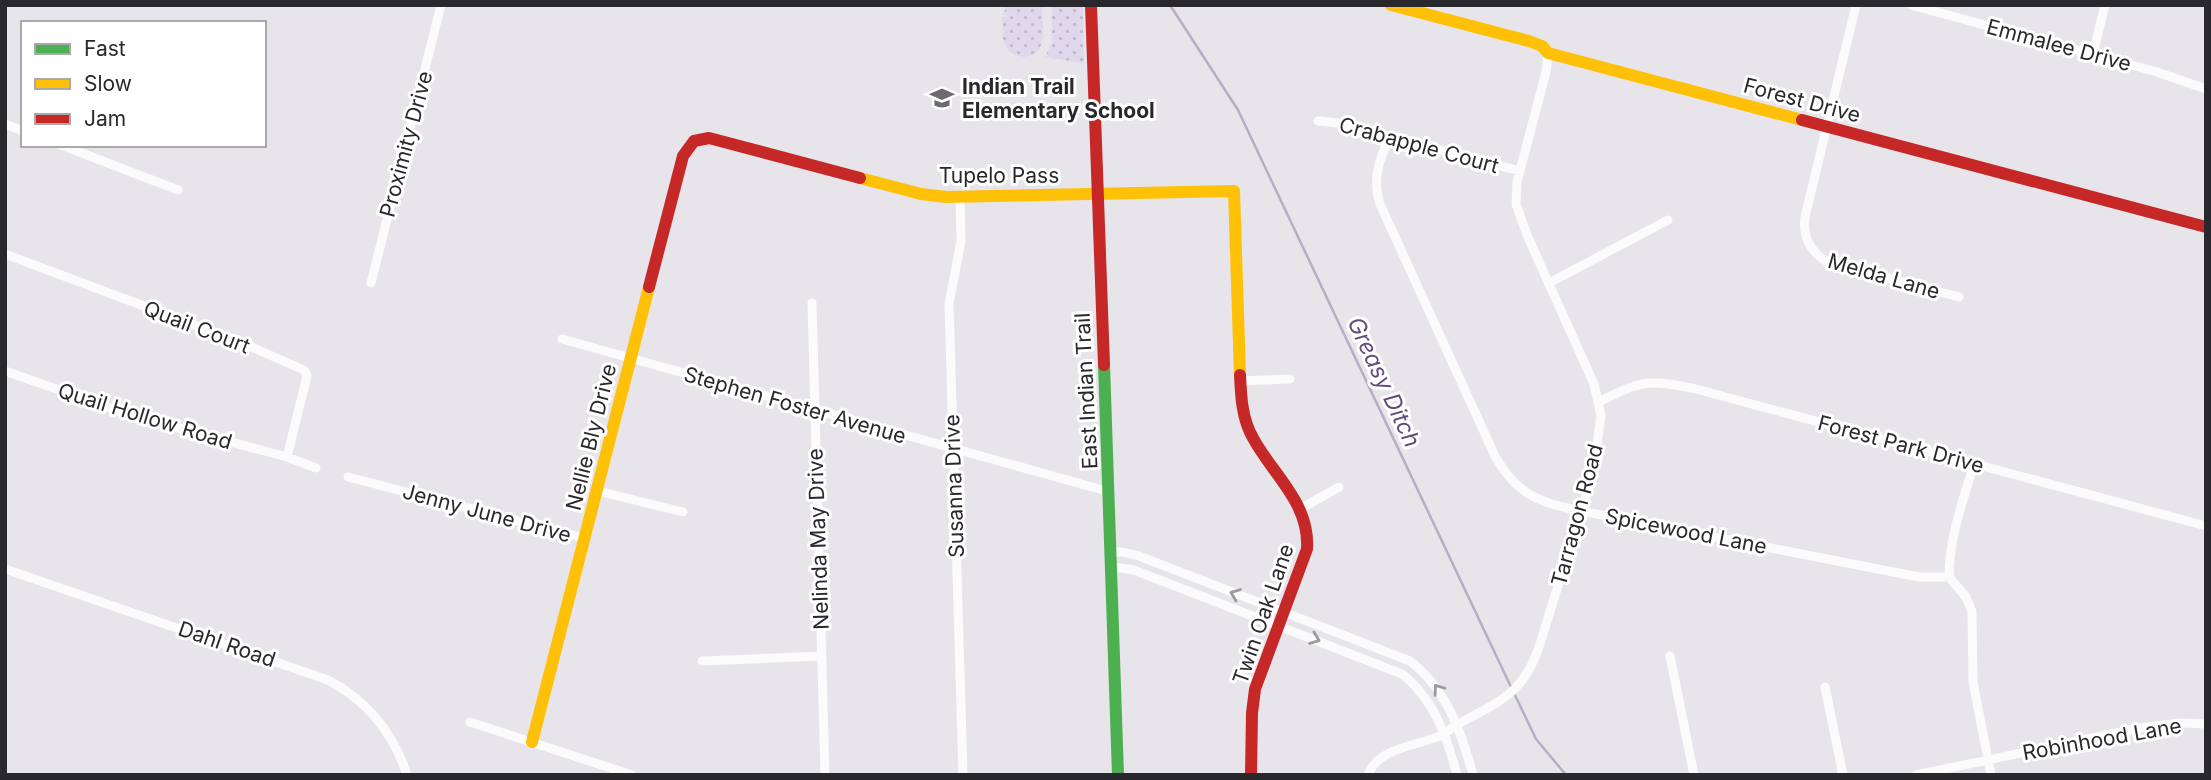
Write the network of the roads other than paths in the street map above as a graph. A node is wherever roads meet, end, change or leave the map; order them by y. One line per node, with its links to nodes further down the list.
1 (441, 5): 23 (street, Proximity Drive)
2 (1091, 5): 18 (street, East Indian Trail)
3 (1391, 5): 7 (street, Forest Drive)
4 (1856, 5): 11 (street, Melda Lane)
5 (1911, 5): 8 (street, Emmalee Drive)
6 (2105, 5): 8 (street)
7 (1548, 53): 11 (street, Forest Drive); 15 (street, Tarragon Road)
8 (2093, 54): 9 (street, Emmalee Drive)
9 (2206, 89)
10 (1318, 121): 12 (street, Crabapple Court)
11 (1827, 127): 21 (street, Forest Drive); 25 (street, Melda Lane)
12 (1390, 137): 15 (street, Crabapple Court); 43 (street, Spicewood Lane)
13 (690, 144): 19 (street, Tupelo Pass); 28 (street, Nellie Bly Drive)
14 (66, 147): 16 (street)
15 (1520, 171): 24 (street, Tarragon Road)
16 (178, 190)
17 (1234, 191): 18 (street, Tupelo Pass); 31 (street, Twin Oak Lane)
18 (1097, 195): 19 (street, Tupelo Pass); 41 (street, East Indian Trail)
19 (960, 198): 34 (street, Susanna Drive)
20 (1668, 220): 24 (street)
21 (2206, 228)
22 (5, 254): 35 (street, Quail Court)
23 (370, 283)
24 (1549, 283): 32 (street, Tarragon Road)
25 (1959, 297)
26 (813, 303): 33 (street, Nelinda May Drive)
27 (562, 339): 28 (street, Stephen Foster Avenue)
28 (631, 359): 33 (street, Stephen Foster Avenue); 40 (street, Nellie Bly Drive)
29 (5, 371): 35 (street, Quail Hollow Road)
30 (1290, 379): 31 (street)
31 (1239, 381): 42 (street, Twin Oak Lane)
32 (1599, 402): 36 (street, Forest Park Drive); 43 (street, Tarragon Road)
33 (814, 410): 34 (street, Stephen Foster Avenue); 53 (street, Nelinda May Drive)
34 (953, 449): 41 (street, Stephen Foster Avenue); 66 (street, Susanna Drive)
35 (287, 457): 37 (street)
36 (1974, 464): 45 (street, Forest Park Drive); 50 (street)
37 (316, 467)
38 (348, 477): 46 (street, Jenny June Drive)
39 (1339, 487): 42 (street)
40 (598, 491): 44 (street); 46 (street, Nellie Bly Drive)
41 (1110, 492): 47 (street, East Indian Trail)
42 (1300, 509): 51 (street, Twin Oak Lane)
43 (1581, 510): 50 (street, Spicewood Lane); 58 (street, Tarragon Road)
44 (683, 512)
45 (2206, 526)
46 (584, 538): 61 (street, Nellie Bly Drive)
47 (1112, 552): 48 (street, East Indian Trail); 51 (street, one-way to 47)
48 (1113, 567): 52 (street); 67 (street, East Indian Trail)
49 (5, 569): 63 (street, Dahl Road)
50 (1949, 577): 62 (street)
51 (1283, 610): 52 (street, Twin Oak Lane); 58 (street, one-way to 51)
52 (1278, 624): 60 (street, one-way to 60); 68 (street, Twin Oak Lane)
53 (821, 656): 55 (street); 65 (street, Nelinda May Drive)
54 (1670, 656): 72 (street)
55 (702, 660)
56 (1825, 687): 73 (street)
57 (470, 722): 61 (street)
58 (1457, 724): 60 (street, Tarragon Road); 71 (street)
59 (2206, 724): 62 (street, Robinhood Lane)
60 (1444, 734): 69 (street, Tarragon Road); 70 (street)
61 (532, 742): 64 (street)
62 (1988, 759): 74 (street, Robinhood Lane); 75 (street)
63 (407, 775)
64 (632, 775)
65 (825, 775)
66 (963, 775)
67 (1118, 775)
68 (1251, 775)
69 (1368, 775)
70 (1457, 775)
71 (1472, 775)
72 (1694, 775)
73 (1843, 775)
74 (1916, 775)
75 (1990, 775)

